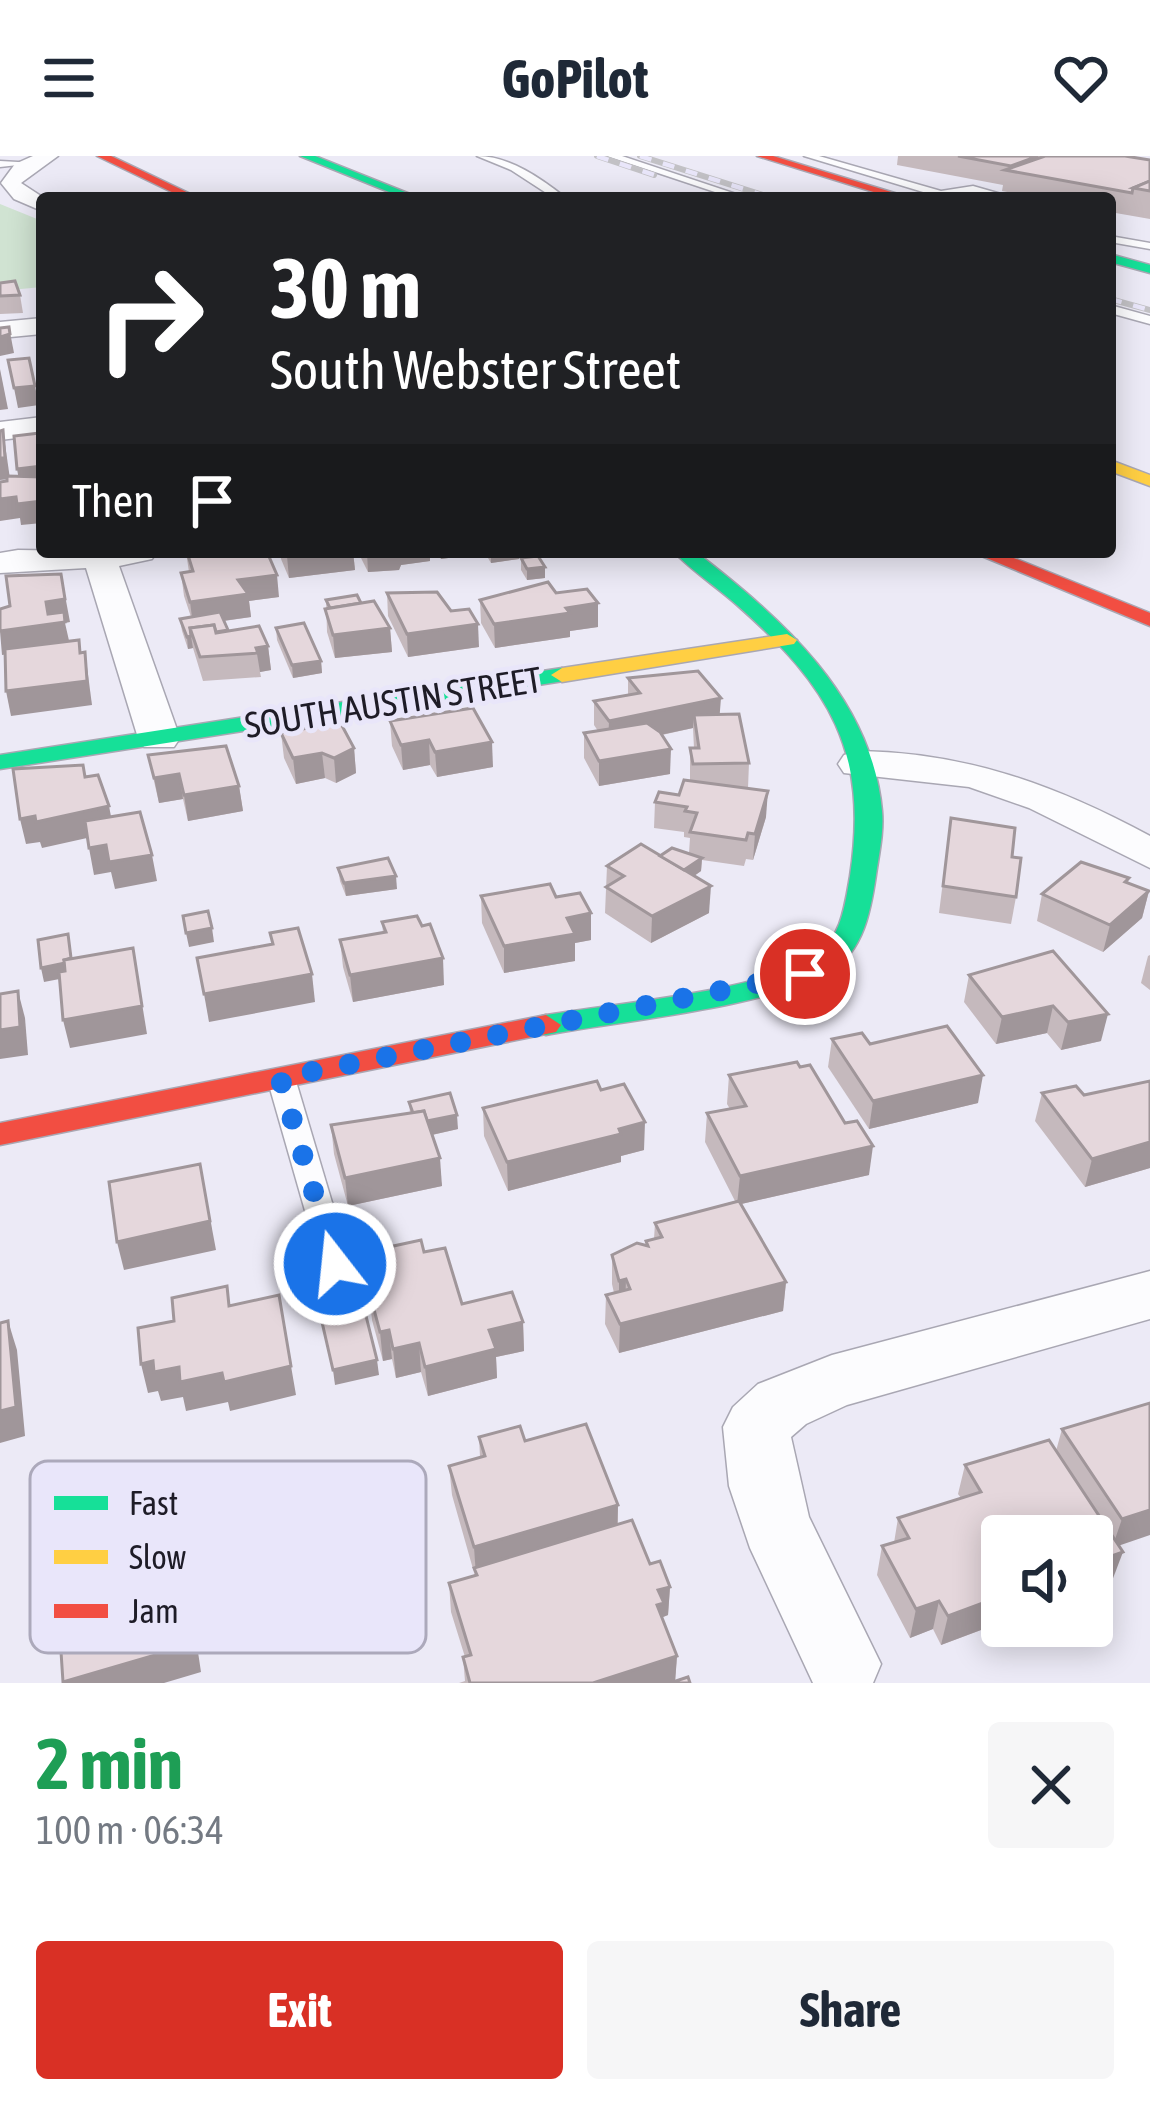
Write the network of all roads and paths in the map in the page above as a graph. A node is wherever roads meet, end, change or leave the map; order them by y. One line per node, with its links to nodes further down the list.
1 (305, 156): 12 (main road)
2 (482, 156): 13 (lane)
3 (612, 156): 14 (lane)
4 (762, 156): 15 (main road)
5 (809, 156): 10 (lane)
6 (106, 158): 11 (main road)
7 (40, 159): 9 (lane); 19 (street)
8 (866, 163): 10 (lane)
9 (0, 164)
10 (850, 168): 16 (lane)
11 (181, 192)
12 (398, 192)
13 (552, 192)
14 (723, 192)
15 (885, 192)
16 (934, 192)
17 (954, 192): 18 (lane)
18 (985, 192)
19 (36, 201)
20 (1116, 239): 21 (lane)
21 (1150, 246)
22 (1116, 260): 23 (main road)
23 (1150, 269)
24 (1116, 311): 25 (lane)
25 (1150, 320)
26 (36, 327): 27 (street)
27 (0, 330)
28 (36, 427): 29 (street)
29 (0, 430)
30 (1116, 467): 31 (main road)
31 (1150, 481)
32 (43, 558): 38 (street)
33 (62, 558): 37 (street)
34 (117, 558): 37 (street)
35 (691, 558): 40 (main road)
36 (997, 558): 39 (main road)
37 (101, 562): 41 (street)
38 (0, 563)
39 (1150, 620)
40 (787, 640): 41 (main road, SOUTH AUSTIN STREET); 43 (main road)
41 (158, 738): 42 (main road, SOUTH AUSTIN STREET)
42 (0, 762)
43 (859, 764): 44 (street); 45 (main road)
44 (1150, 854)
45 (280, 1078): 46 (main road); 47 (lane)
46 (0, 1134)
47 (335, 1264)
48 (1150, 1295): 49 (street)
49 (843, 1664)

